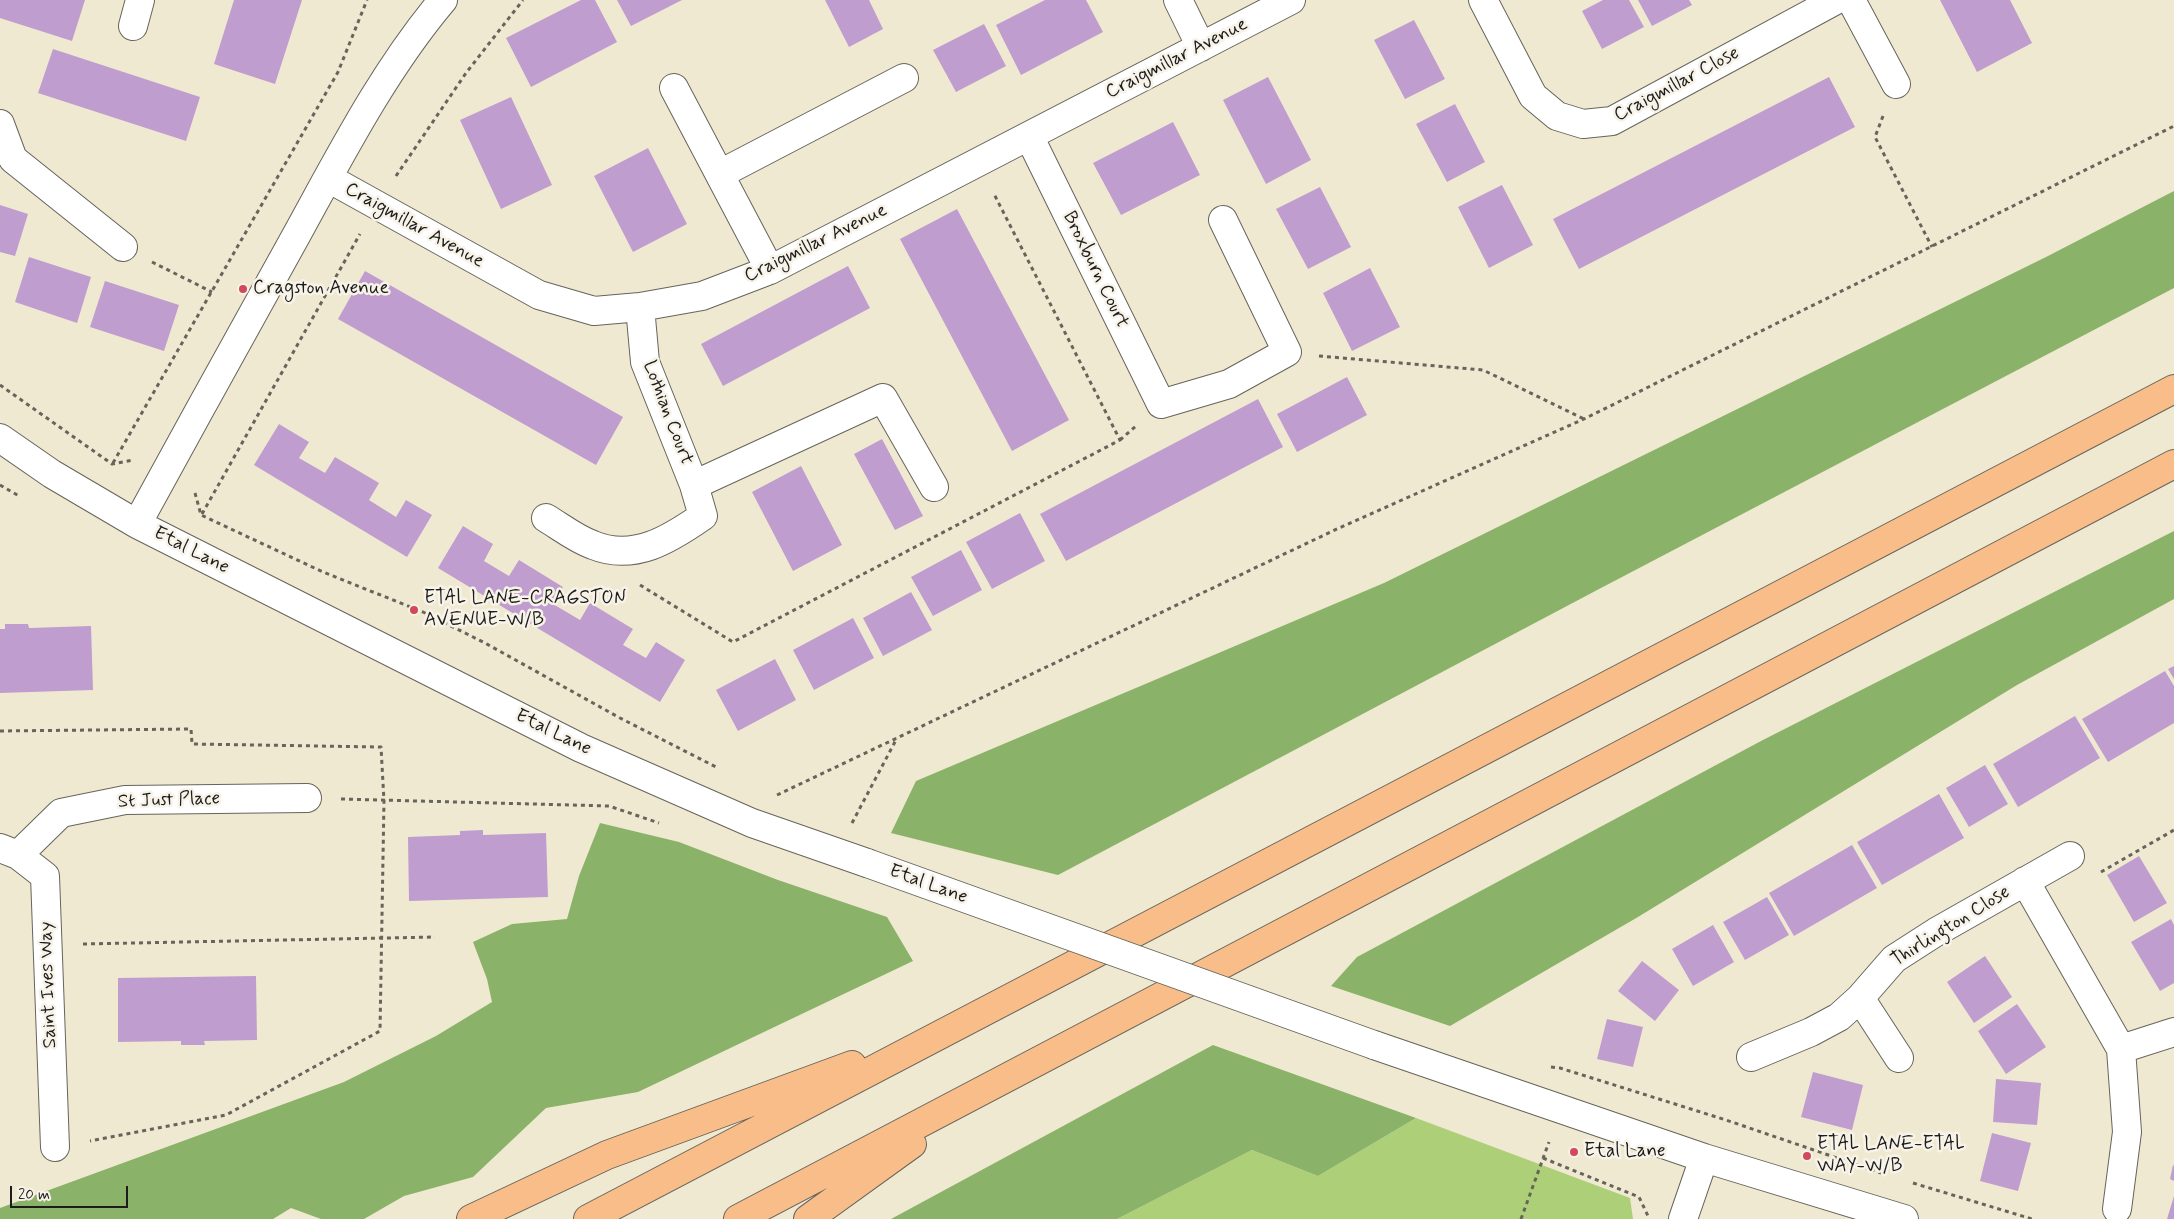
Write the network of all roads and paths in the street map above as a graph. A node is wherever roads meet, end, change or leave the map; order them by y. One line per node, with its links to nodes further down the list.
1 (140, 0): 10 (street)
2 (367, 0): 25 (path)
3 (443, 0): 19 (street)
4 (523, 0): 20 (path)
5 (1178, 0): 11 (street)
6 (1291, 0): 11 (street, Craigmillar Avenue)
7 (1483, 0): 8 (street, Craigmillar Close)
8 (1836, 0)
9 (1851, 0): 13 (street)
10 (133, 26)
11 (1201, 47): 17 (street, Craigmillar Avenue)
12 (904, 78): 18 (street)
13 (1896, 84): 23 (path)
14 (674, 88): 18 (street)
15 (1, 125): 22 (street)
16 (2174, 126): 23 (path)
17 (1029, 136): 24 (street, Craigmillar Avenue); 27 (street, Broxburn Court)
18 (720, 174): 24 (street)
19 (328, 178): 20 (street, Craigmillar Avenue); 34 (street)
20 (376, 205): 26 (street, Craigmillar Avenue); 39 (path)
21 (1223, 220): 27 (street)
22 (122, 247): 25 (path)
23 (1932, 247): 30 (path)
24 (770, 270): 26 (street, Craigmillar Avenue)
25 (212, 292): 32 (path)
26 (640, 307): 36 (street, Lothian Court)
27 (1287, 352): 30 (path)
28 (0, 385): 32 (path)
29 (2174, 389): 61 (highway)
30 (1584, 419): 43 (path)
31 (0, 438): 41 (street, Etal Lane)
32 (112, 464): 34 (path)
33 (2174, 464): 66 (highway)
34 (164, 475): 39 (path); 41 (street)
35 (0, 485): 38 (path)
36 (694, 485): 37 (street); 40 (street, Lothian Court)
37 (934, 487)
38 (24, 500)
39 (201, 515): 44 (path)
40 (546, 518)
41 (137, 524): 67 (street, Etal Lane, bridge)
42 (0, 731): 48 (path)
43 (898, 737): 46 (path); 51 (path)
44 (726, 772)
45 (768, 793): 46 (path)
46 (776, 796): 49 (path)
47 (308, 798): 48 (path); 53 (street, St Just Place)
48 (384, 800): 50 (path); 58 (path)
49 (785, 800)
50 (609, 806)
51 (850, 826)
52 (2174, 830): 55 (path)
53 (9, 851): 59 (street, Saint Ives Way)
54 (2070, 856): 56 (street, Thirlington Close)
55 (2099, 873)
56 (2024, 881): 60 (street, Thirlington Close); 63 (street, Thirlington Close)
57 (435, 937): 58 (path)
58 (382, 938): 59 (path); 68 (path)
59 (47, 945): 68 (street, Saint Ives Way)
60 (1860, 998): 64 (street, Thirlington Close); 65 (street)
61 (960, 1025): 72 (highway); 73 (highway)
62 (2174, 1032): 63 (street)
63 (2121, 1049): 71 (street, Thirlington Close)
64 (1750, 1057)
65 (1899, 1058)
66 (988, 1089): 74 (highway); 75 (highway)
67 (1561, 1109): 69 (path); 70 (street, Etal Lane)
68 (55, 1147)
69 (1543, 1158): 76 (path); 77 (path)
70 (1704, 1158): 78 (street); 79 (street, Etal Lane)
71 (2117, 1209)
72 (471, 1219)
73 (588, 1219)
74 (738, 1219)
75 (808, 1219)
76 (1521, 1219)
77 (1650, 1219)
78 (1683, 1219)
79 (1904, 1219)

